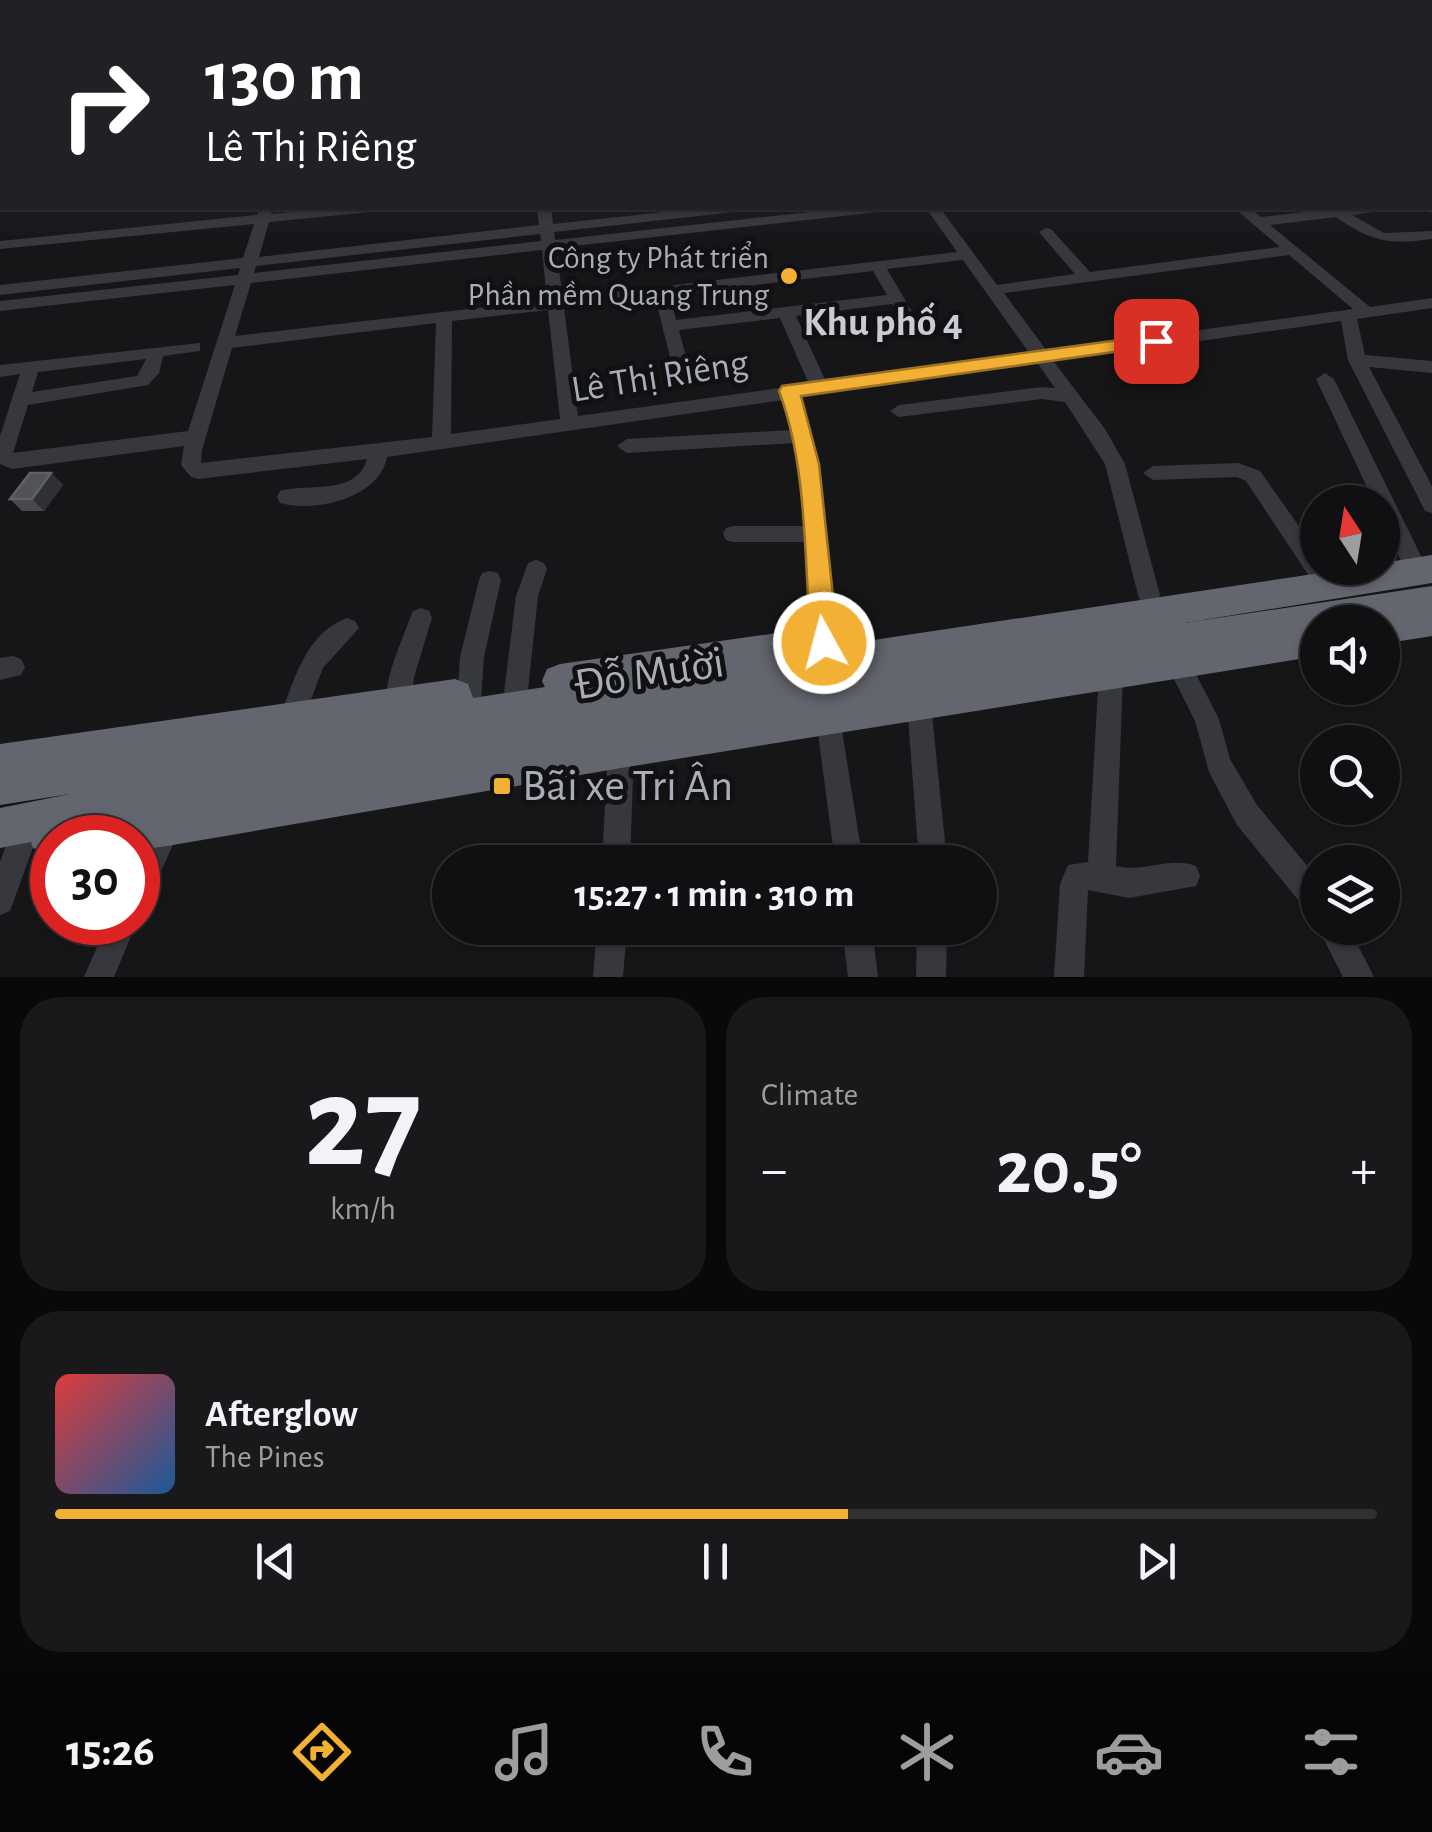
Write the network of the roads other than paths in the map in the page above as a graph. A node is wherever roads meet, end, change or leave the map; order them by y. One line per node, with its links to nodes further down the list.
1 (177, 210): 12 (street)
2 (328, 210): 10 (street)
3 (544, 210): 15 (street)
4 (721, 210): 15 (street)
5 (854, 210): 15 (street)
6 (934, 210): 20 (street)
7 (1244, 210): 11 (street)
8 (1356, 210): 9 (street)
9 (1338, 212): 11 (street); 16 (street)
10 (265, 213): 12 (street); 22 (street)
11 (1259, 222): 18 (street)
12 (169, 229): 17 (street)
13 (1046, 232): 23 (street)
14 (1432, 235): 16 (street)
15 (548, 236): 22 (street); 28 (street)
16 (1376, 237): 19 (street)
17 (0, 245)
18 (1293, 250): 23 (street); 32 (street)
19 (1391, 253)
20 (968, 255): 21 (street); 26 (street)
21 (877, 265): 25 (street); 27 (street)
22 (248, 270): 24 (street); 30 (street); 36 (street)
23 (1086, 278): 26 (street)
24 (0, 290)
25 (662, 290): 28 (street); 35 (street)
26 (993, 290): 40 (street)
27 (897, 299): 31 (street); 34 (street)
28 (555, 302): 33 (street); 51 (street)
29 (1432, 303): 32 (street, Lê Thị Riêng)
30 (0, 306)
31 (786, 312): 35 (street); 46 (street)
32 (1357, 313): 40 (street, Lê Thị Riêng); 41 (street)
33 (444, 316): 36 (street); 54 (street)
34 (910, 322)
35 (670, 326): 39 (street)
36 (225, 343): 53 (street)
37 (194, 347): 38 (street)
38 (156, 352): 43 (street); 49 (street)
39 (677, 356)
40 (1041, 356): 46 (street, Lê Thị Riêng); 48 (street)
41 (1357, 360): 42 (street); 59 (street)
42 (1432, 367)
43 (31, 368): 44 (street); 49 (street)
44 (0, 371)
45 (1325, 379): 63 (street)
46 (819, 387): 47 (street, Lê Thị Riêng)
47 (789, 391): 51 (street, Lê Thị Riêng); 52 (street)
48 (1069, 396): 50 (street); 67 (street)
49 (20, 400): 53 (street)
50 (899, 411)
51 (570, 424): 54 (street, Lê Thị Riêng)
52 (804, 436): 55 (street); 61 (street)
53 (196, 437): 56 (street, Lê Thị Riêng)
54 (441, 442): 56 (street, Lê Thị Riêng)
55 (627, 446)
56 (378, 451): 58 (street)
57 (1154, 473): 62 (street)
58 (287, 497)
59 (1432, 504)
60 (733, 534): 61 (street)
61 (813, 534): 73 (street)
62 (1300, 536)
63 (1414, 560): 77 (highway, Đỗ Mười)
64 (536, 569): 77 (street)
65 (1300, 573): 67 (highway, Đỗ Mười)
66 (490, 580): 78 (street)
67 (1148, 595): 73 (highway, Đỗ Mười)
68 (1432, 600): 86 (highway, Đỗ Mười)
69 (422, 618): 80 (street)
70 (1432, 621): 71 (highway)
71 (1400, 626)
72 (347, 628): 82 (street)
73 (824, 643): 77 (highway, Đỗ Mười)
74 (1300, 643): 75 (highway, Đỗ Mười)
75 (1178, 663): 76 (highway, Đỗ Mười); 94 (street)
76 (1110, 674): 79 (highway, Đỗ Mười); 93 (street)
77 (515, 698): 78 (highway, Đỗ Mười)
78 (470, 704): 80 (highway, Đỗ Mười)
79 (919, 704): 81 (highway, Đỗ Mười); 91 (street)
80 (398, 715): 82 (highway, Đỗ Mười); 85 (highway, Đỗ Mười)
81 (828, 718): 83 (highway, Đỗ Mười); 90 (street)
82 (290, 720): 84 (highway, Đỗ Mười)
83 (621, 749): 86 (highway, Đỗ Mười); 89 (street)
84 (0, 763)
85 (0, 785)
86 (173, 811): 87 (highway, Đỗ Mười); 88 (street)
87 (8, 832): 95 (street)
88 (160, 840)
89 (617, 845)
90 (847, 845)
91 (931, 845)
92 (1186, 876): 93 (street)
93 (1101, 877): 105 (street)
94 (1300, 880)
95 (0, 901)
96 (113, 945): 101 (street)
97 (611, 945): 102 (street)
98 (859, 945): 103 (street)
99 (932, 945): 104 (street)
100 (1342, 945): 106 (street)
101 (100, 977)
102 (608, 977)
103 (863, 977)
104 (931, 977)
105 (1070, 977)
106 (1359, 977)

